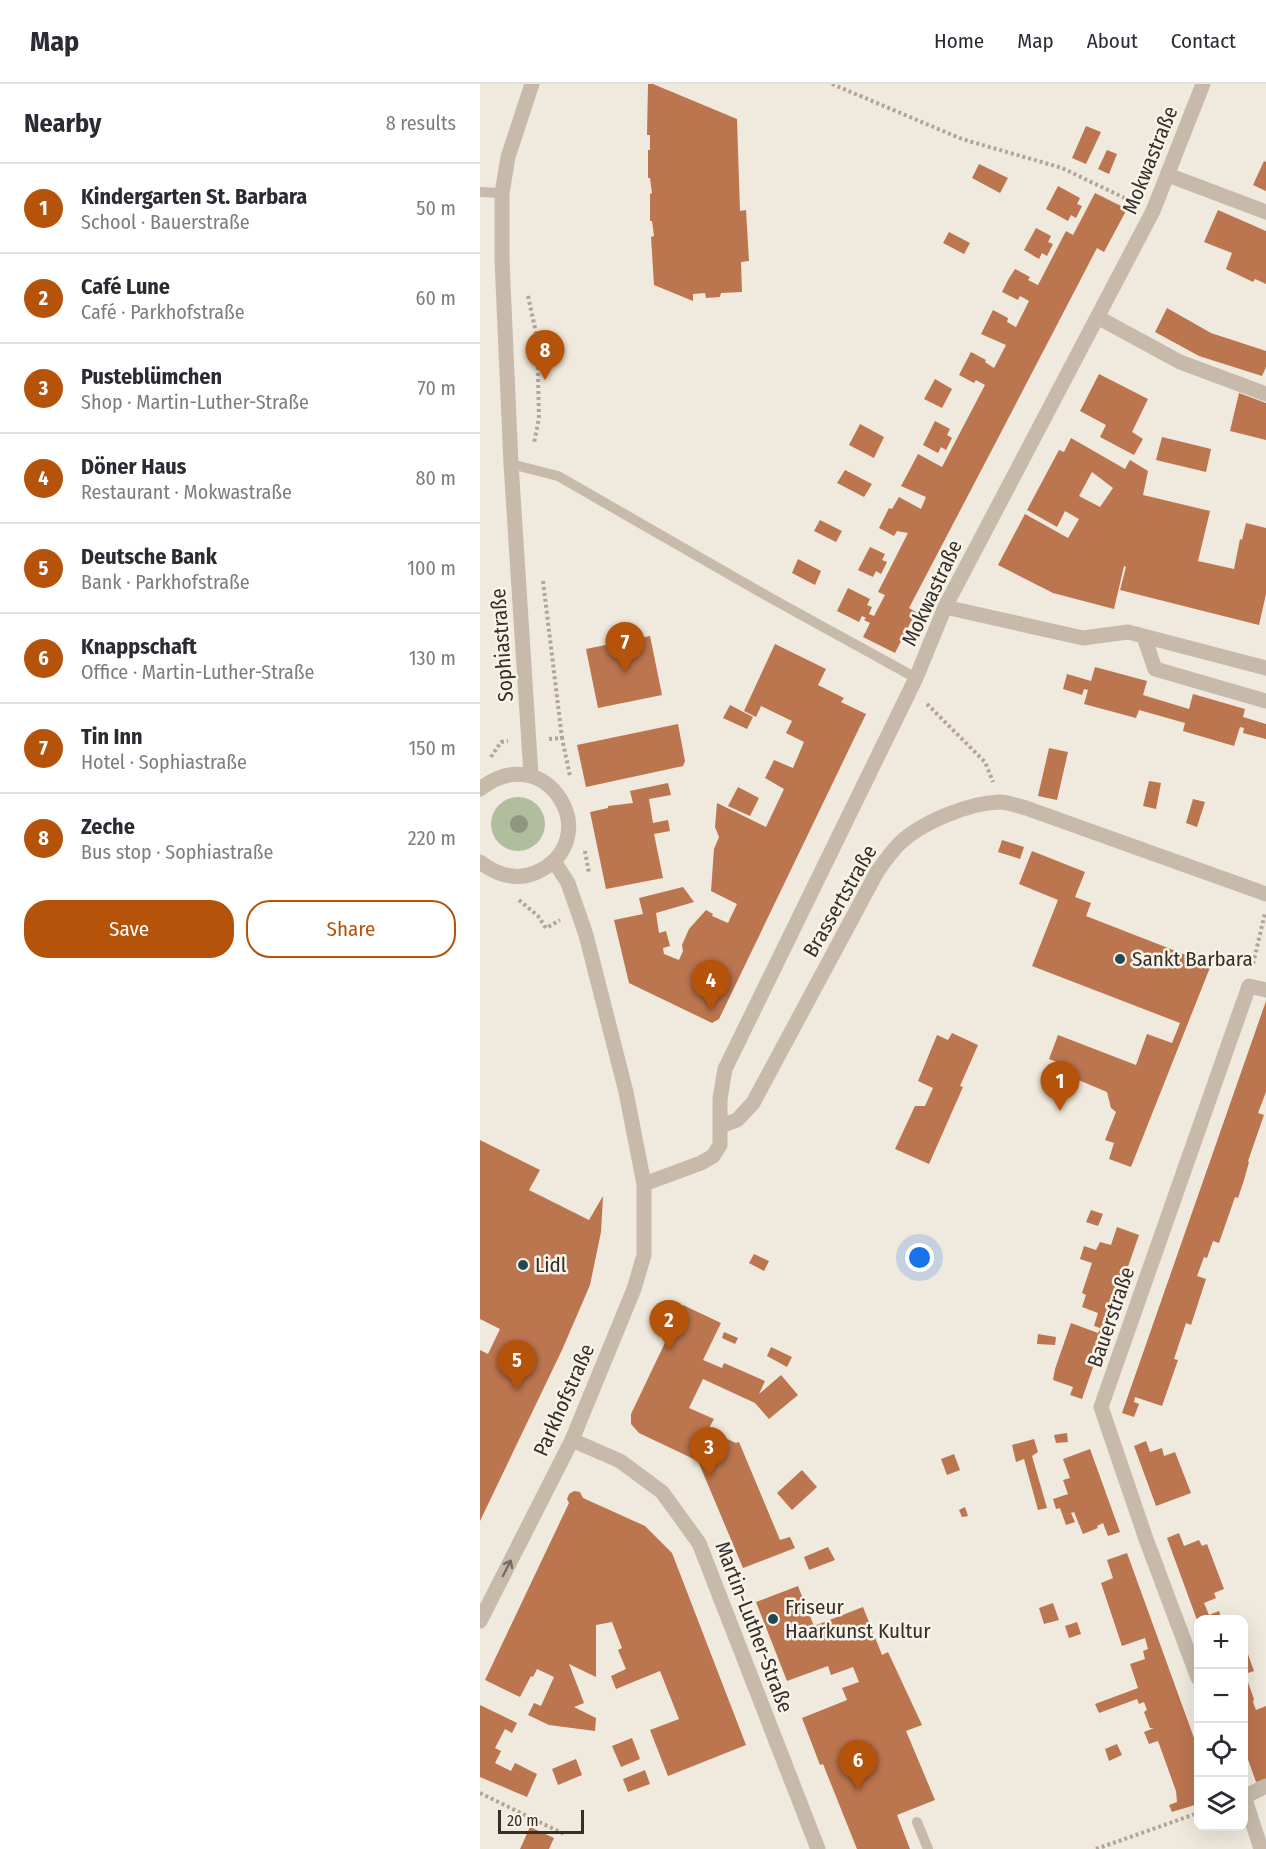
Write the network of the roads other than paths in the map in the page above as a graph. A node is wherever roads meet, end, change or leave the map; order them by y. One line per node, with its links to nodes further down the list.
1 (532, 84): 5 (street, Sophiastraße)
2 (1203, 84): 3 (street, Mokwastraße)
3 (1168, 176): 6 (street); 7 (street, Mokwastraße)
4 (480, 192): 5 (lane)
5 (502, 193): 9 (street, Sophiastraße)
6 (1266, 212)
7 (1099, 318): 8 (street); 10 (street, Mokwastraße)
8 (1266, 394)
9 (511, 464): 13 (lane); 15 (street, Sophiastraße)
10 (945, 607): 11 (street); 13 (street, Mokwastraße)
11 (1144, 637): 12 (street); 14 (street)
12 (1266, 668)
13 (916, 678): 21 (street, Mokwastraße)
14 (1266, 701)
15 (531, 775): 16 (street); 17 (street)
16 (480, 789)
17 (554, 861): 18 (street); 22 (street)
18 (480, 862)
19 (1266, 894): 21 (street, Brassertstraße)
20 (1266, 990): 25 (street, Bauerstraße)
21 (721, 1126): 22 (street)
22 (645, 1184): 23 (street, Parkhofstraße)
23 (572, 1440): 24 (street, Parkhofstraße, one-way to 23); 30 (street, Martin-Luther-Straße)
24 (480, 1620)
25 (1195, 1669)
26 (1266, 1786): 27 (street)
27 (1248, 1794)
28 (1248, 1808): 32 (street)
29 (917, 1822): 31 (lane)
30 (818, 1849)
31 (928, 1849)
32 (1261, 1849)

